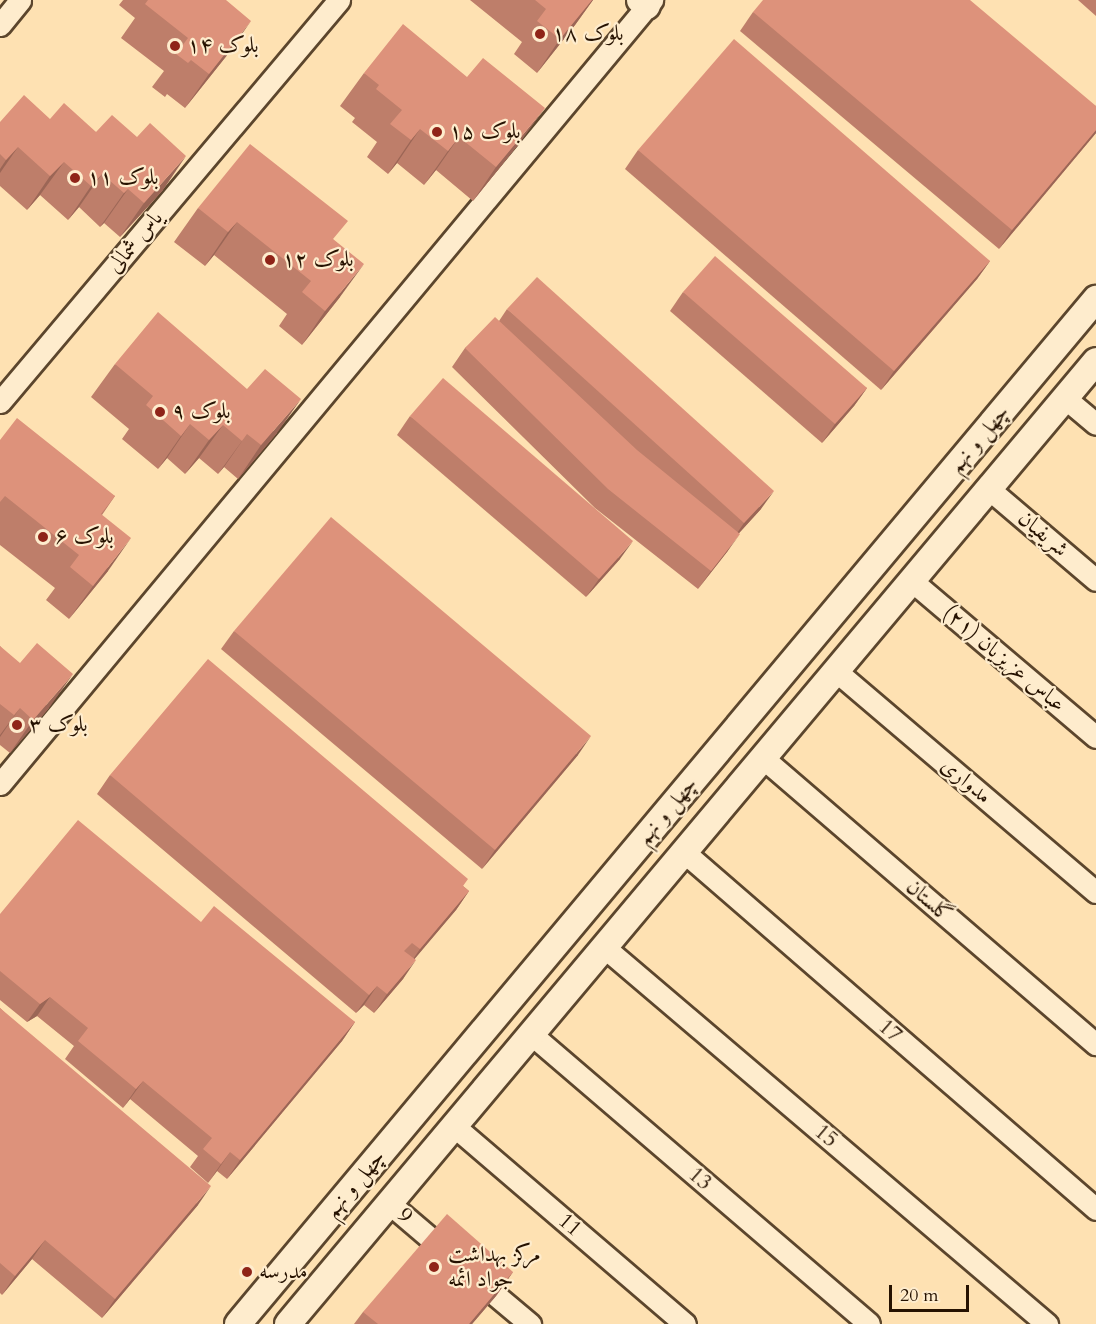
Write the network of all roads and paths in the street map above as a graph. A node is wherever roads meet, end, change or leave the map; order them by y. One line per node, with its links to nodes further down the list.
1 (21, 0): 4 (street)
2 (339, 0): 8 (street, یاس شمالی)
3 (646, 2): 16 (street)
4 (0, 25)
5 (1096, 298): 25 (street, چهل و نهم)
6 (1096, 361): 7 (street, چهل و نهم)
7 (1065, 398): 9 (street); 10 (street, چهل و نهم)
8 (0, 402)
9 (1096, 424)
10 (989, 489): 11 (street, شریفیان); 12 (street, چهل و نهم)
11 (1096, 579)
12 (912, 581): 13 (street, چهل و نهم); 14 (street, عباس عزیزیان (۲۱))
13 (836, 671): 15 (street, چهل و نهم); 18 (street, مدواری)
14 (1096, 737)
15 (763, 758): 17 (street, چهل و نهم); 21 (street, گلستان)
16 (0, 784)
17 (684, 852): 19 (street, چهل و نهم); 24 (street, 17)
18 (1096, 892)
19 (604, 947): 20 (street, چهل و نهم); 30 (street, 15)
20 (531, 1034): 22 (street, چهل و نهم); 29 (street, 13)
21 (1096, 1044)
22 (454, 1126): 23 (street, چهل و نهم); 28 (street, 11)
23 (390, 1203): 26 (street, چهل و نهم); 27 (street, 9)
24 (1096, 1209)
25 (238, 1324)
26 (288, 1324)
27 (530, 1324)
28 (686, 1324)
29 (869, 1324)
30 (1047, 1324)

